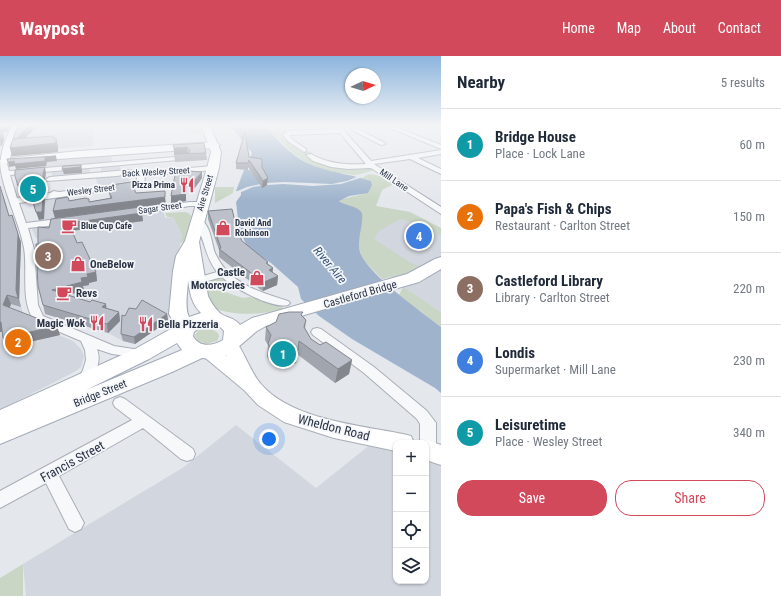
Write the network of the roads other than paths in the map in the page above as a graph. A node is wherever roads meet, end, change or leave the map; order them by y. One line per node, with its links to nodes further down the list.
1 (132, 150): 8 (street)
2 (216, 150): 15 (main road, Aire Street)
3 (303, 150): 13 (street)
4 (359, 150): 13 (street, Mill Lane)
5 (4, 151): 11 (street)
6 (399, 151): 9 (street)
7 (441, 152): 9 (street)
8 (72, 154): 11 (street); 14 (street)
9 (411, 157): 13 (street); 17 (street)
10 (182, 160): 12 (street)
11 (2, 162): 18 (street)
12 (125, 163): 14 (street); 16 (street)
13 (371, 165): 24 (street, Mill Lane)
14 (70, 167): 18 (street)
15 (213, 168): 19 (street, Back Wesley Street); 23 (main road, Aire Street)
16 (127, 172): 19 (street, Back Wesley Street); 20 (street, Back Wesley Street)
17 (441, 172)
18 (6, 173): 21 (street)
19 (141, 174): 22 (street, Wesley Street)
20 (50, 179)
21 (4, 185): 22 (street)
22 (14, 201): 28 (street)
23 (202, 204): 25 (street, Sagar Street); 27 (main road, Aire Street)
24 (441, 211)
25 (120, 214)
26 (68, 220): 28 (street)
27 (197, 221): 29 (main road, Aire Street); 29 (street)
28 (23, 226): 38 (street)
29 (196, 250): 31 (street); 32 (main road, Aire Street); 36 (main road, Aire Street)
30 (441, 262): 35 (main road, Castleford Bridge)
31 (222, 274): 32 (street); 33 (street)
32 (197, 281): 34 (main road, Aire Street)
33 (284, 303)
34 (219, 319): 35 (main road); 36 (main road); 39 (main road)
35 (259, 322): 39 (main road)
36 (185, 329): 40 (main road); 41 (main road, Bridge Street)
37 (317, 332): 49 (street)
38 (80, 336): 41 (street); 42 (street)
39 (232, 343): 40 (main road); 43 (street, Wheldon Road)
40 (204, 351): 43 (street, Wheldon Road); 47 (main road, Bridge Street)
41 (142, 354): 42 (main road, Bridge Street)
42 (84, 381): 45 (main road, Bridge Street)
43 (251, 385): 48 (street, Wheldon Road)
44 (120, 402): 46 (street)
45 (0, 420)
46 (143, 421): 50 (street); 51 (street, Francis Street)
47 (0, 434)
48 (393, 441)
49 (432, 452)
50 (187, 454)
51 (49, 473): 52 (street, Francis Street); 53 (street)
52 (0, 500)
53 (75, 523)

